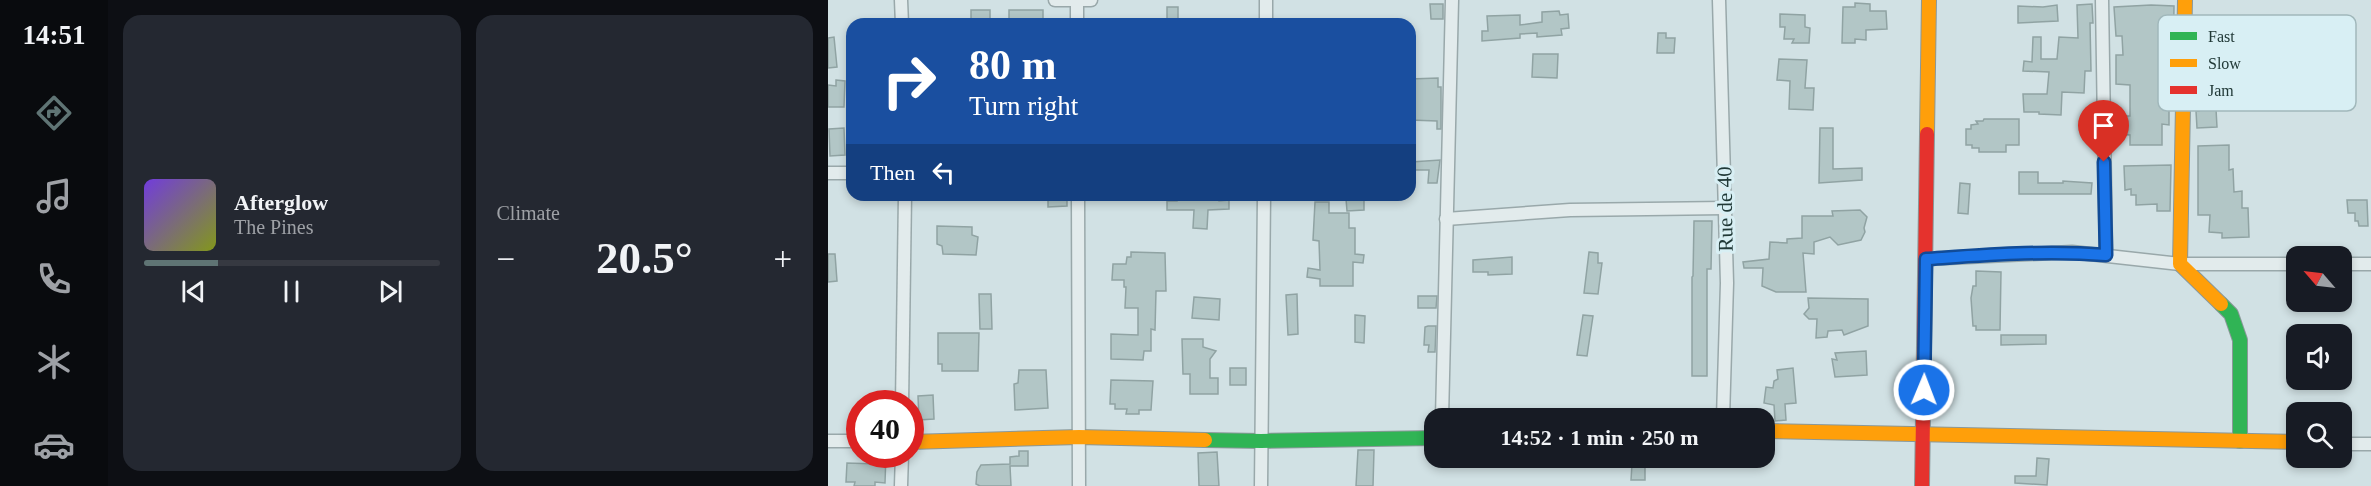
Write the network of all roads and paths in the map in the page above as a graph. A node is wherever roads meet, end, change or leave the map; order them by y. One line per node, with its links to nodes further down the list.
1 (901, 0): 12 (street)
2 (1054, 0): 3 (street)
3 (1077, 0): 4 (street); 13 (street)
4 (1091, 0)
5 (1266, 0): 14 (street)
6 (1452, 0): 22 (street)
7 (1719, 0): 21 (street, Rue de 40)
8 (1929, 0): 24 (street)
9 (2102, 0): 23 (street)
10 (2185, 0): 11 (street)
11 (2185, 15)
12 (902, 18)
13 (1077, 18)
14 (1266, 18)
15 (2183, 111): 25 (street)
16 (828, 173): 17 (street)
17 (846, 173)
18 (905, 201): 29 (street)
19 (1078, 201): 34 (street)
20 (1264, 201): 38 (street)
21 (1725, 208): 22 (street); 31 (street, Rue de 40)
22 (1446, 219): 30 (street)
23 (2106, 255): 24 (street); 25 (street)
24 (1926, 259): 33 (street)
25 (2180, 264): 26 (street); 39 (street)
26 (2286, 264)
27 (2352, 264): 28 (street)
28 (2371, 264)
29 (902, 390)
30 (1442, 408)
31 (1724, 408)
32 (1775, 431): 33 (street)
33 (1923, 434): 39 (street); 48 (street)
34 (1079, 437): 38 (street); 40 (street); 46 (street)
35 (1424, 438): 38 (street)
36 (828, 441): 37 (street)
37 (846, 441)
38 (1261, 441): 47 (street)
39 (2240, 441): 41 (street)
40 (924, 442)
41 (2286, 442)
42 (2352, 444): 43 (street)
43 (2371, 444)
44 (902, 468): 45 (street)
45 (901, 486)
46 (1079, 486)
47 (1261, 486)
48 (1922, 486)

